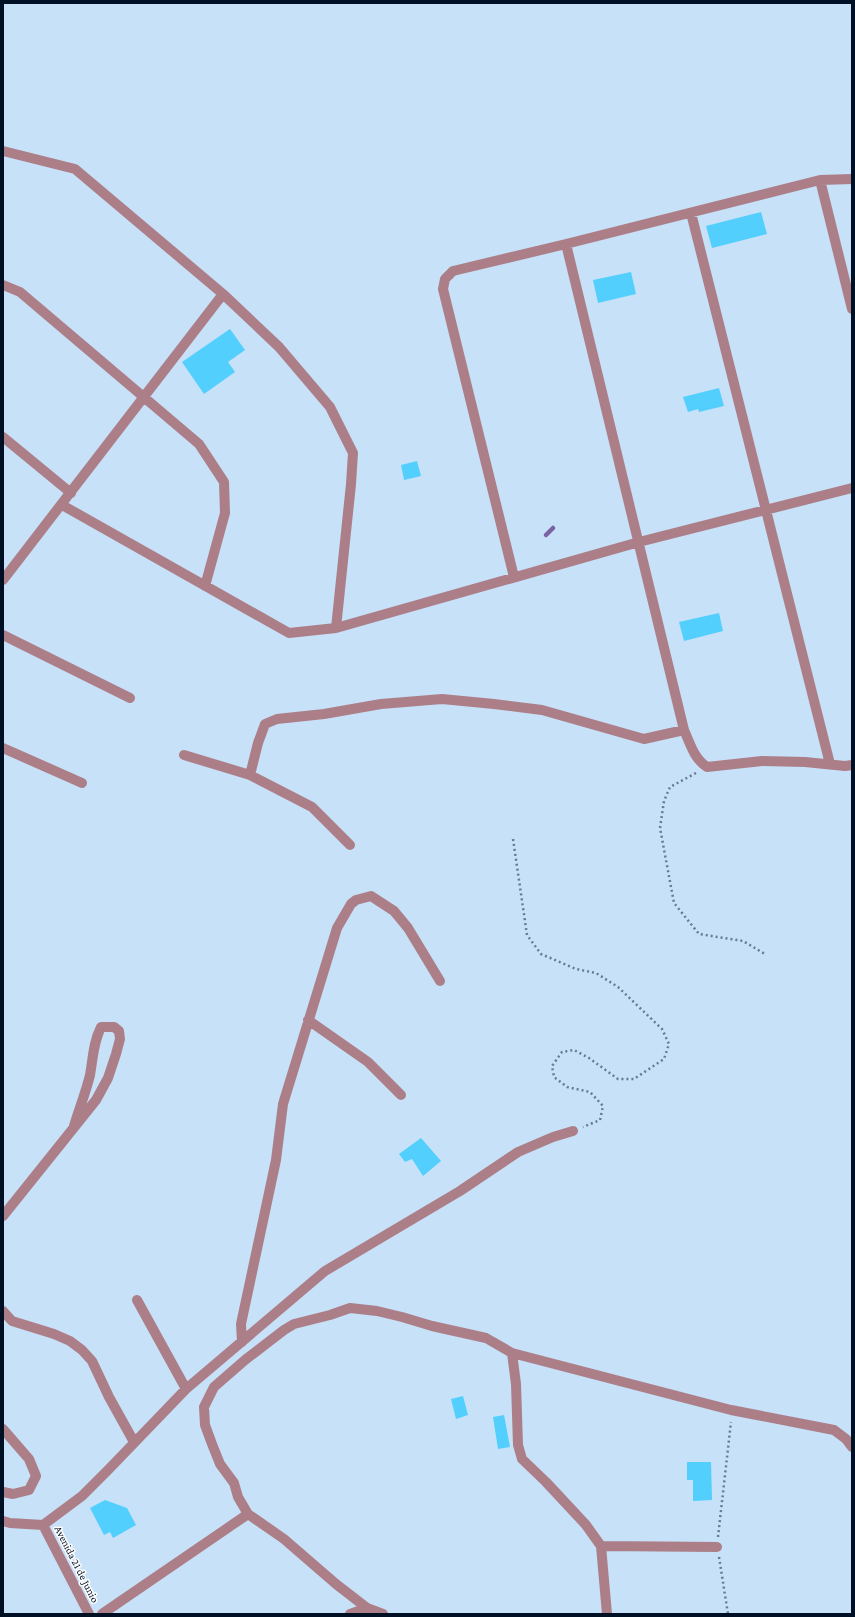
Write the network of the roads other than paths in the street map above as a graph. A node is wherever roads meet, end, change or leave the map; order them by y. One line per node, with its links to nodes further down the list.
1 (3, 151): 7 (street)
2 (852, 179): 3 (street)
3 (820, 180): 4 (street); 8 (street)
4 (691, 213): 5 (street); 14 (street)
5 (566, 244): 15 (street); 16 (street)
6 (3, 285): 9 (street)
7 (223, 294): 9 (street); 19 (street)
8 (852, 309)
9 (144, 396): 12 (street); 18 (street)
10 (3, 437): 12 (street)
11 (852, 488): 14 (street)
12 (71, 493): 13 (street)
13 (62, 505): 17 (street); 18 (street)
14 (765, 510): 15 (street); 25 (street)
15 (639, 542): 16 (street); 22 (street)
16 (514, 577): 19 (street)
17 (3, 580)
18 (205, 586): 19 (street)
19 (336, 628)
20 (3, 635): 21 (street)
21 (130, 698)
22 (684, 730): 25 (street); 27 (street)
23 (3, 748): 28 (street)
24 (184, 755): 27 (street)
25 (830, 764): 26 (street)
26 (852, 765)
27 (250, 775): 29 (street)
28 (82, 783)
29 (350, 845)
30 (440, 981): 31 (street)
31 (308, 1020): 32 (street); 38 (street)
32 (402, 1095)
33 (74, 1126): 33 (street); 35 (street)
34 (573, 1131): 38 (street)
35 (3, 1216)
36 (137, 1300): 40 (street)
37 (3, 1311): 42 (street)
38 (242, 1342): 40 (street)
39 (512, 1352): 43 (street); 45 (street); 48 (street)
40 (186, 1389): 42 (street)
41 (3, 1429): 44 (street)
42 (134, 1442): 47 (street)
43 (852, 1447)
44 (3, 1492)
45 (248, 1514): 50 (street); 52 (street)
46 (3, 1521): 47 (street)
47 (43, 1525): 51 (street, Avenida 21 de Junio)
48 (601, 1546): 49 (street); 55 (street)
49 (717, 1547)
50 (367, 1608): 53 (street); 54 (street)
51 (89, 1614)
52 (102, 1614)
53 (350, 1614)
54 (383, 1614)
55 (607, 1614)

